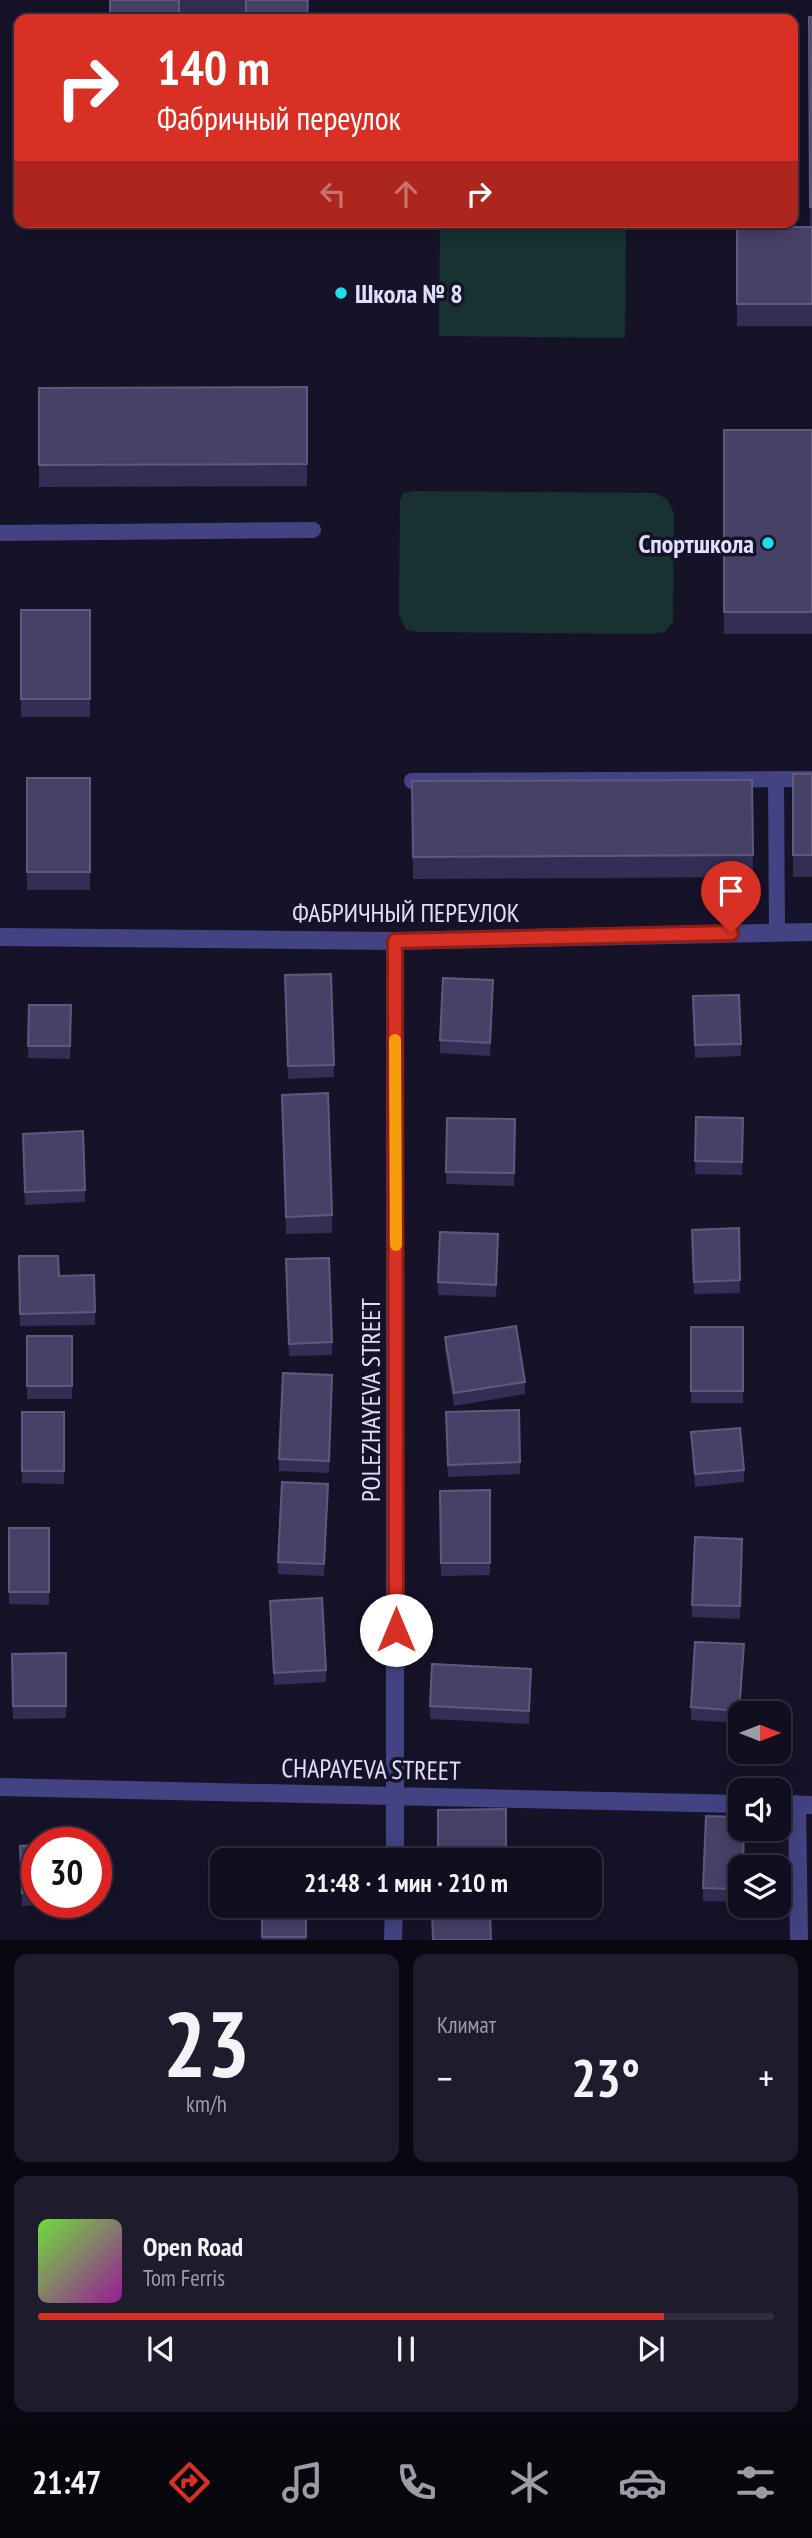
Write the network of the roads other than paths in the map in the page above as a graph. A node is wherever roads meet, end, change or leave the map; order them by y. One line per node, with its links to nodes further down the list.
1 (313, 530): 2 (lane)
2 (0, 533)
3 (776, 779): 4 (lane); 5 (lane); 7 (lane)
4 (812, 779)
5 (412, 781)
6 (812, 932): 7 (street, ФАБРИЧНЫЙ ПЕРЕУЛОК)
7 (768, 933): 9 (street, ФАБРИЧНЫЙ ПЕРЕУЛОК)
8 (0, 937): 9 (street, ФАБРИЧНЫЙ ПЕРЕУЛОК)
9 (395, 941): 11 (street, POLEZHAYEVA STREET)
10 (0, 1787): 11 (street, CHAPAYEVA STREET)
11 (396, 1796): 12 (street, CHAPAYEVA STREET); 14 (street, POLEZHAYEVA STREET)
12 (728, 1804)
13 (805, 1805): 17 (street)
14 (395, 1848)
15 (394, 1918): 16 (street)
16 (393, 1940)
17 (799, 1940)

